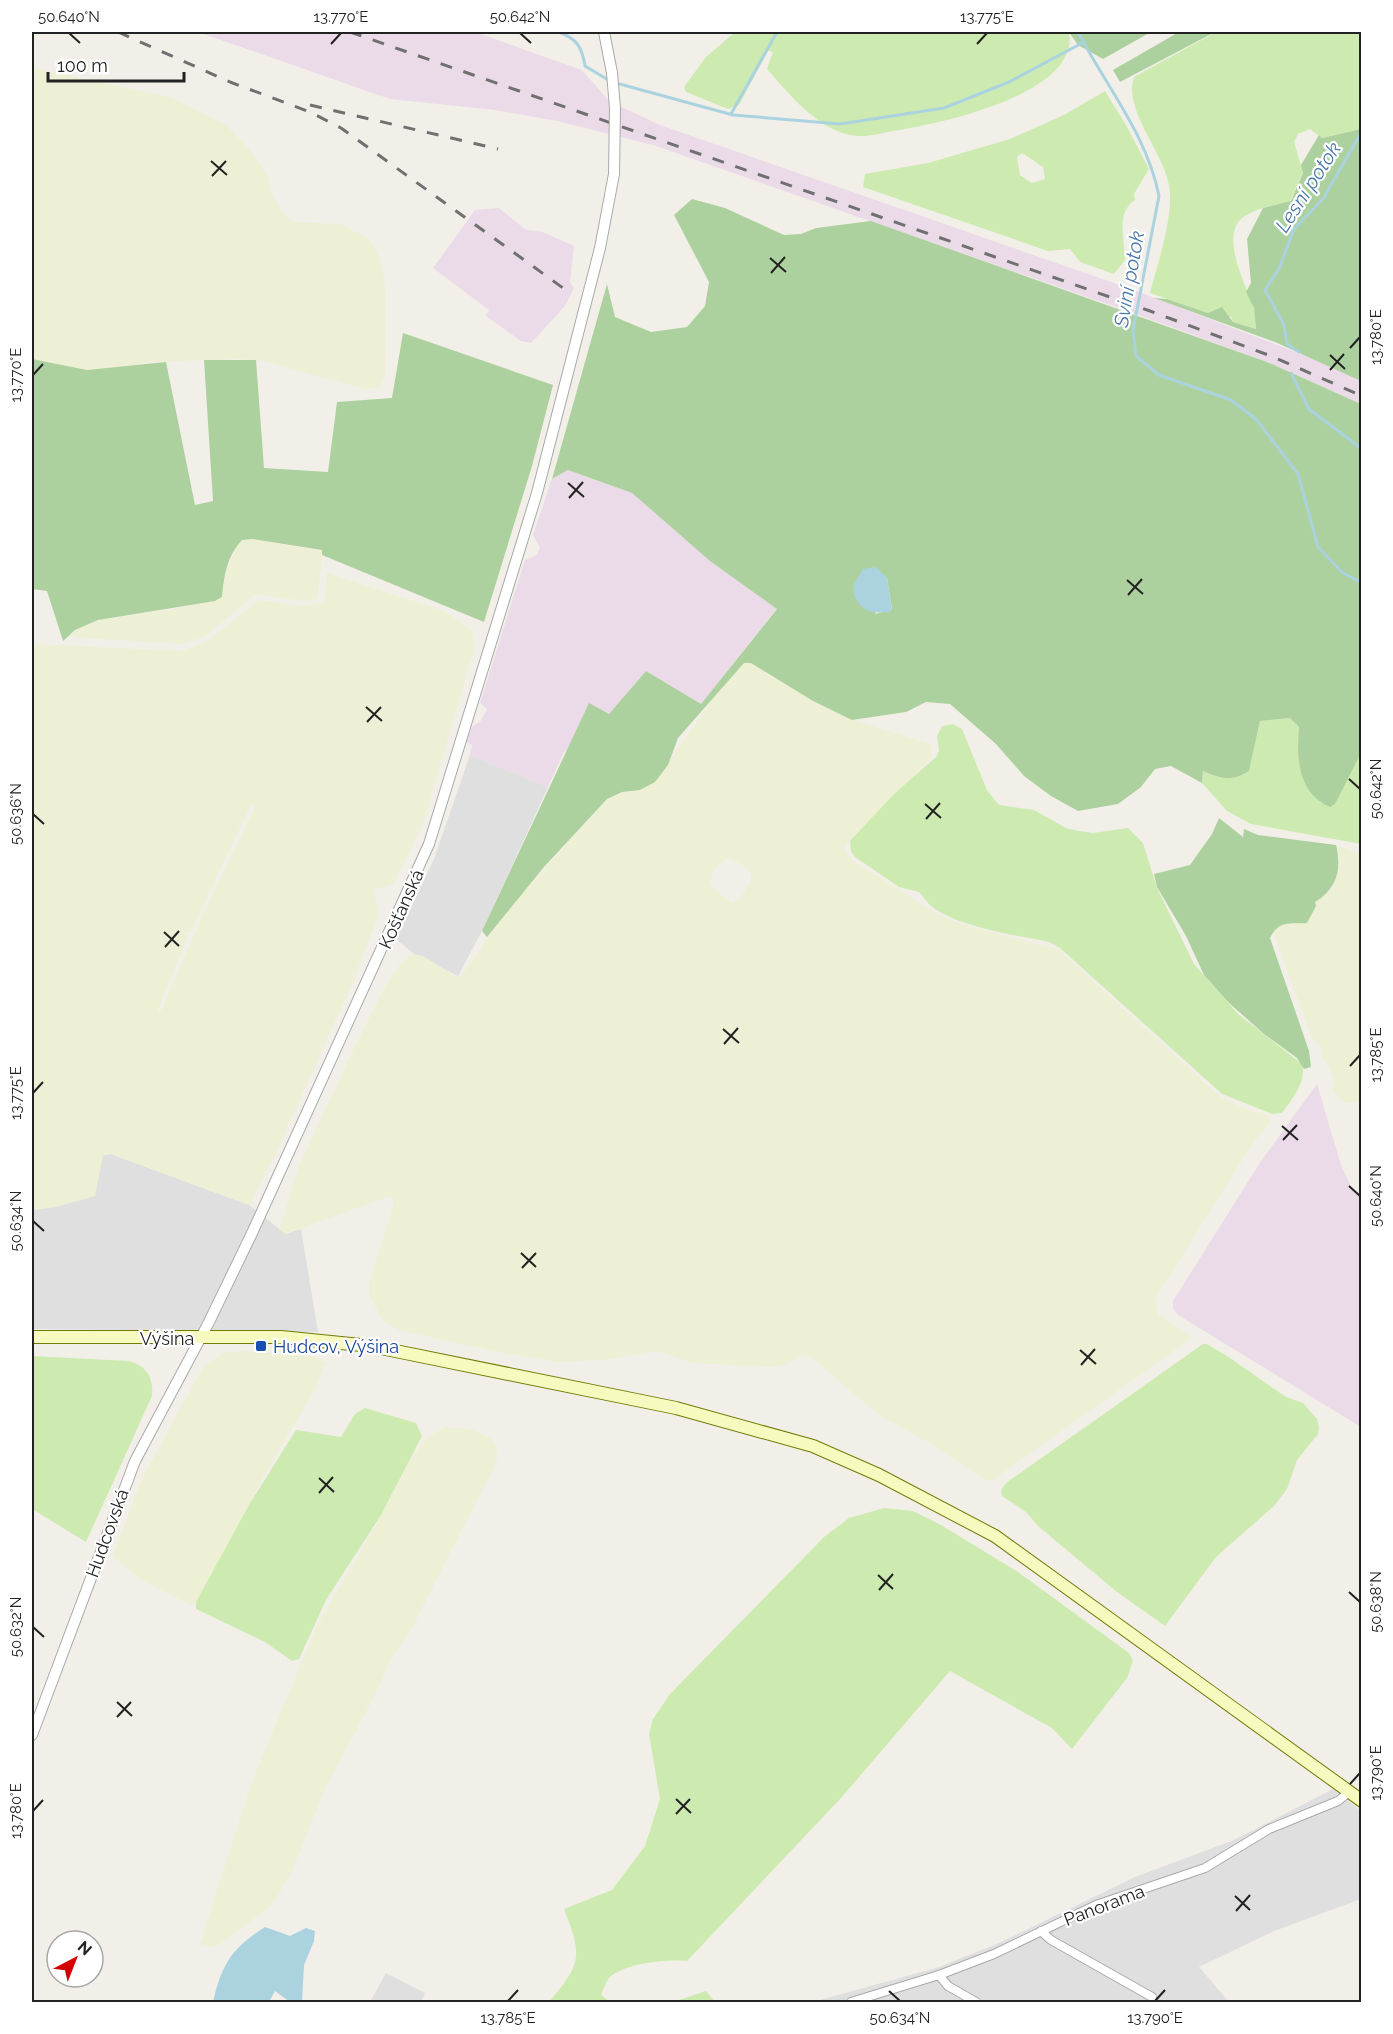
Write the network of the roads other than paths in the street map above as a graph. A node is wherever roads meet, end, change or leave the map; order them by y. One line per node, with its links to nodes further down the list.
1 (604, 32): 3 (street, Košťanská, bridge)
2 (32, 1337): 3 (main road, Výšina)
3 (200, 1338): 4 (street, Hudcovská); 5 (main road, Výšina)
4 (32, 1735)
5 (1349, 1792): 6 (main road, Výšina); 7 (street, Panorama)
6 (1362, 1801)
7 (1041, 1931): 8 (street, Panorama); 9 (street)
8 (939, 1976): 10 (street, Panorama); 11 (street)
9 (1152, 1997)
10 (851, 2002)
11 (976, 2002)

